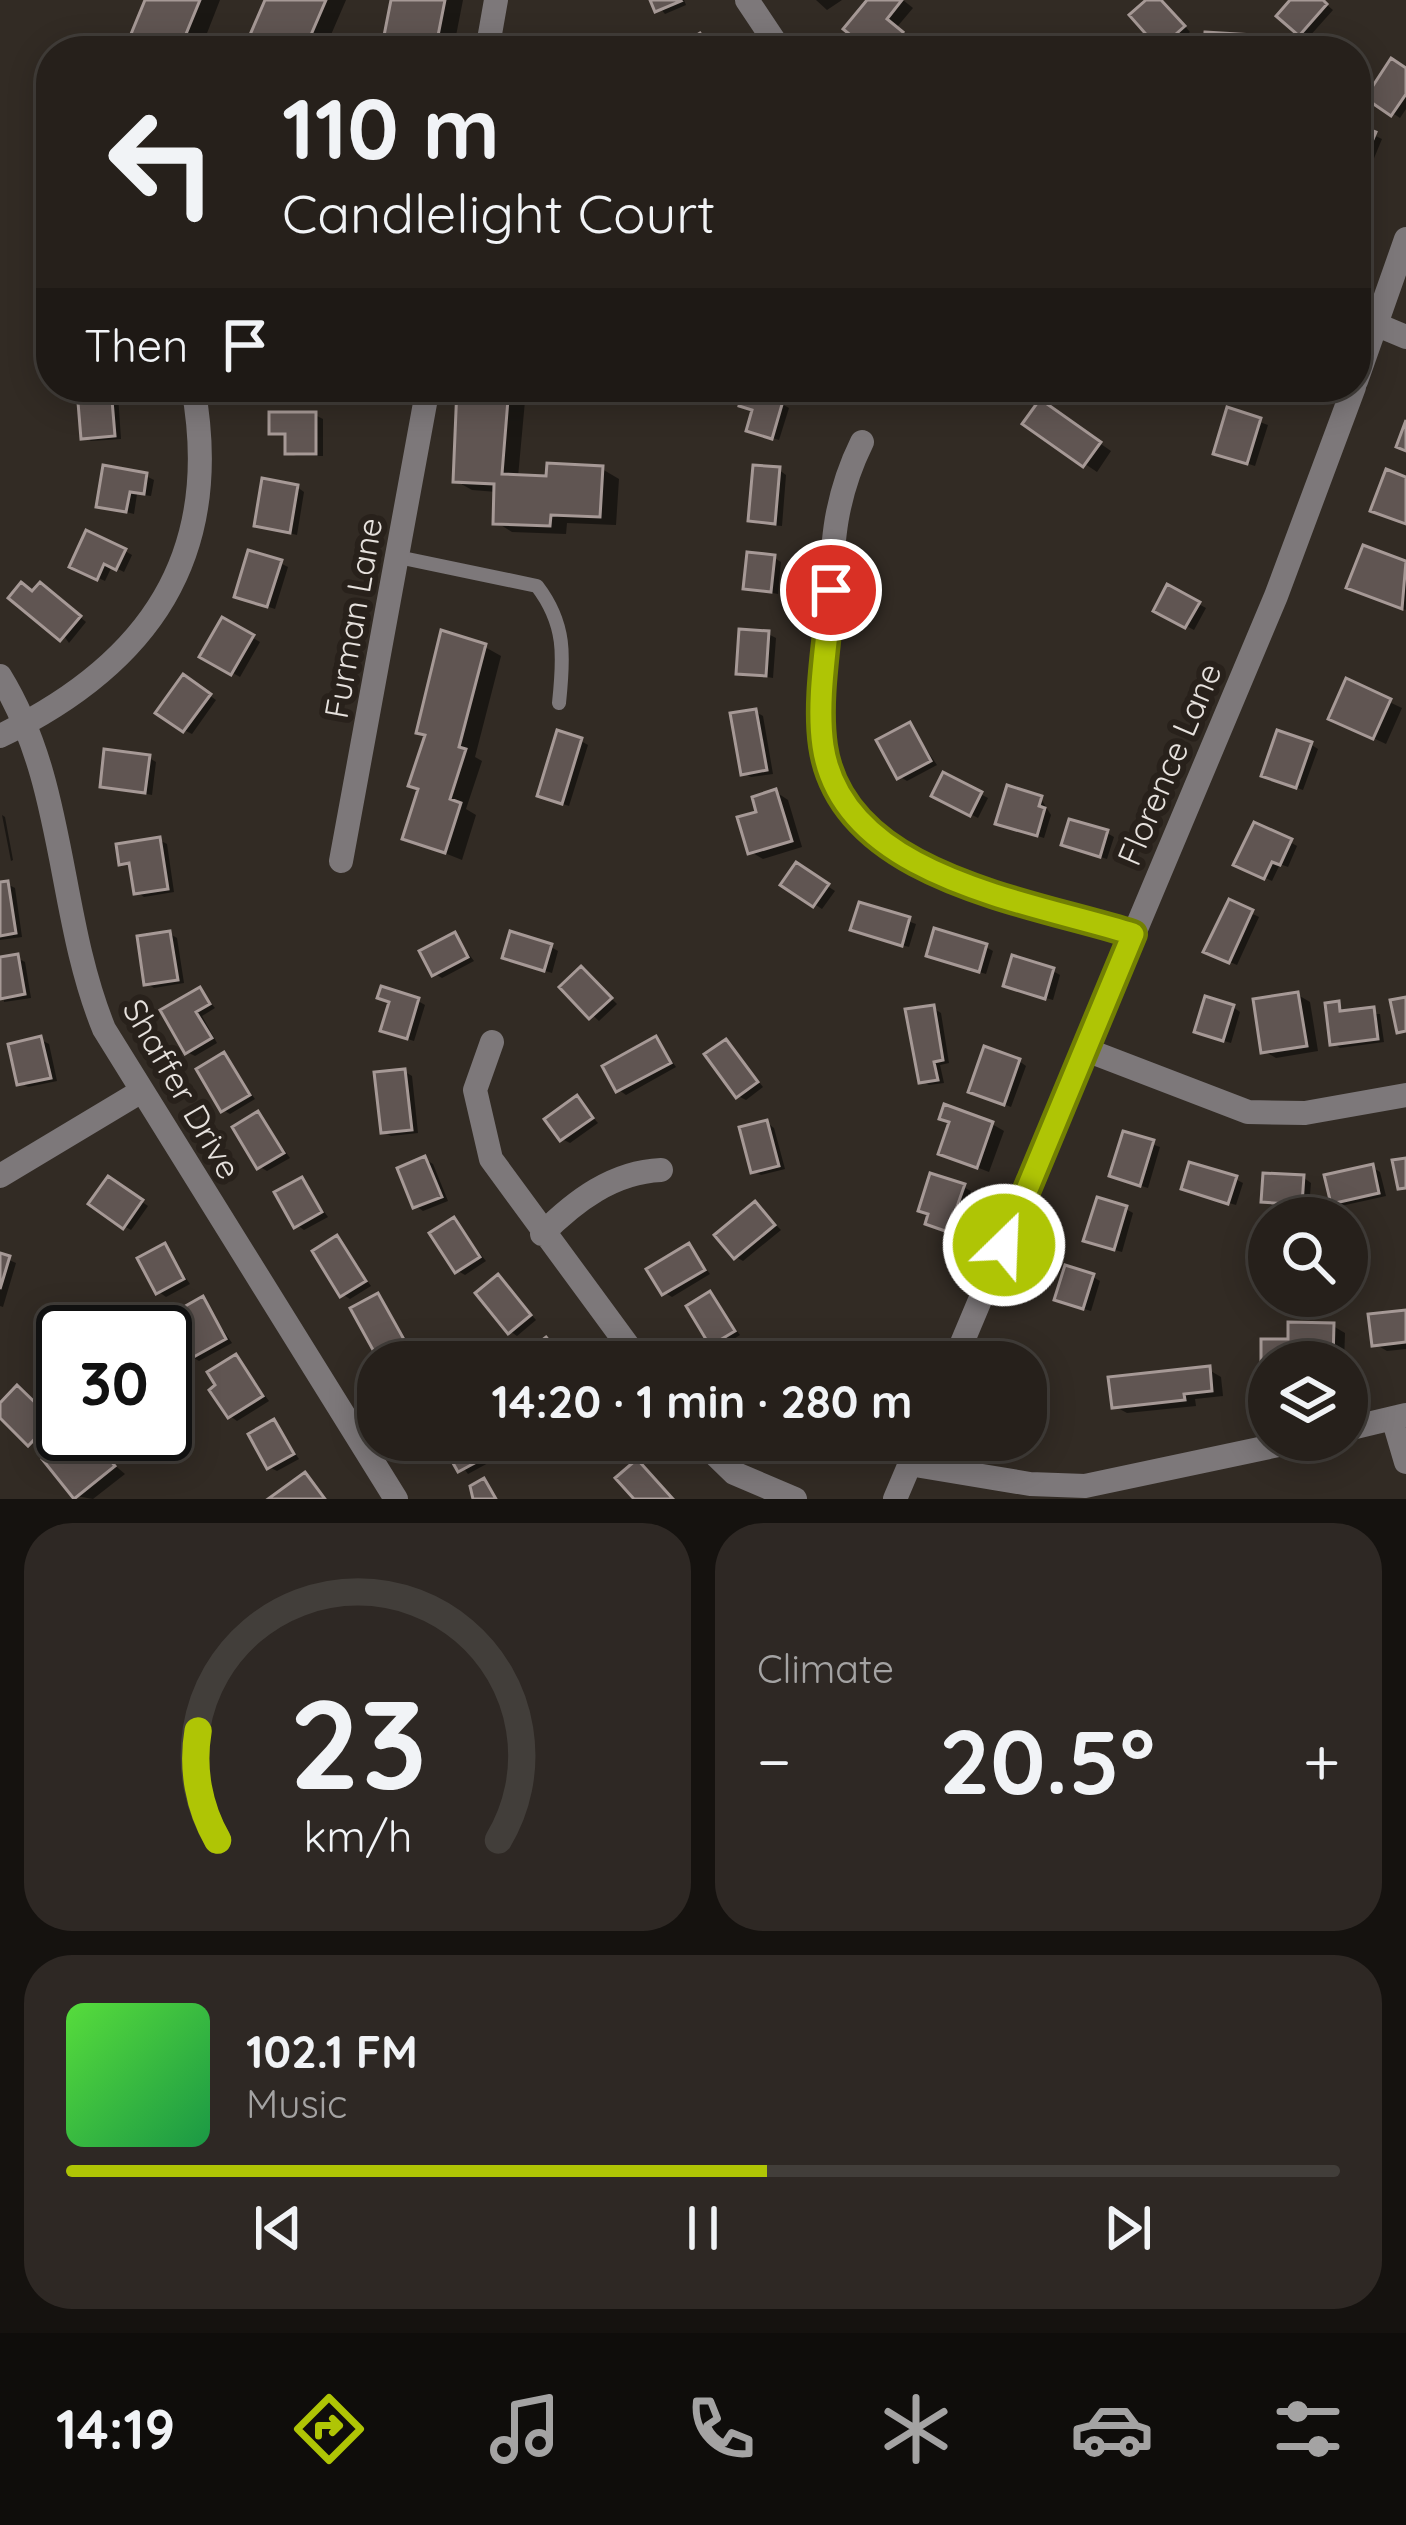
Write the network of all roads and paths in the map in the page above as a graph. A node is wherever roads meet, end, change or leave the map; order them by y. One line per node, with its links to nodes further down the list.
1 (496, 0): 3 (street)
2 (747, 0): 4 (street)
3 (490, 36)
4 (771, 36)
5 (1406, 239): 6 (street, Florence Lane)
6 (1371, 310)
7 (1371, 322): 8 (street)
8 (1406, 337)
9 (196, 402): 16 (street)
10 (425, 402): 13 (street, Furman Lane)
11 (1348, 402): 18 (street, Florence Lane)
12 (862, 442): 18 (street)
13 (398, 557): 15 (lane); 17 (street, Furman Lane)
14 (0, 676): 16 (street, Shaffer Drive)
15 (559, 703)
16 (12, 731): 21 (street, Shaffer Drive)
17 (341, 861)
18 (1133, 934): 20 (street, Florence Lane)
19 (492, 1042): 25 (street)
20 (1089, 1051): 22 (street); 27 (street, Florence Lane)
21 (140, 1092): 24 (street); 35 (street, Shaffer Drive)
22 (1406, 1095)
23 (661, 1170): 25 (street)
24 (0, 1176)
25 (542, 1234): 26 (street)
26 (624, 1341)
27 (962, 1341)
28 (1400, 1416): 29 (street); 34 (street)
29 (1368, 1424)
30 (1248, 1451): 33 (street)
31 (722, 1461): 36 (street)
32 (910, 1461): 37 (street)
33 (947, 1461)
34 (1406, 1462)
35 (396, 1499)
36 (795, 1499)
37 (895, 1499)

